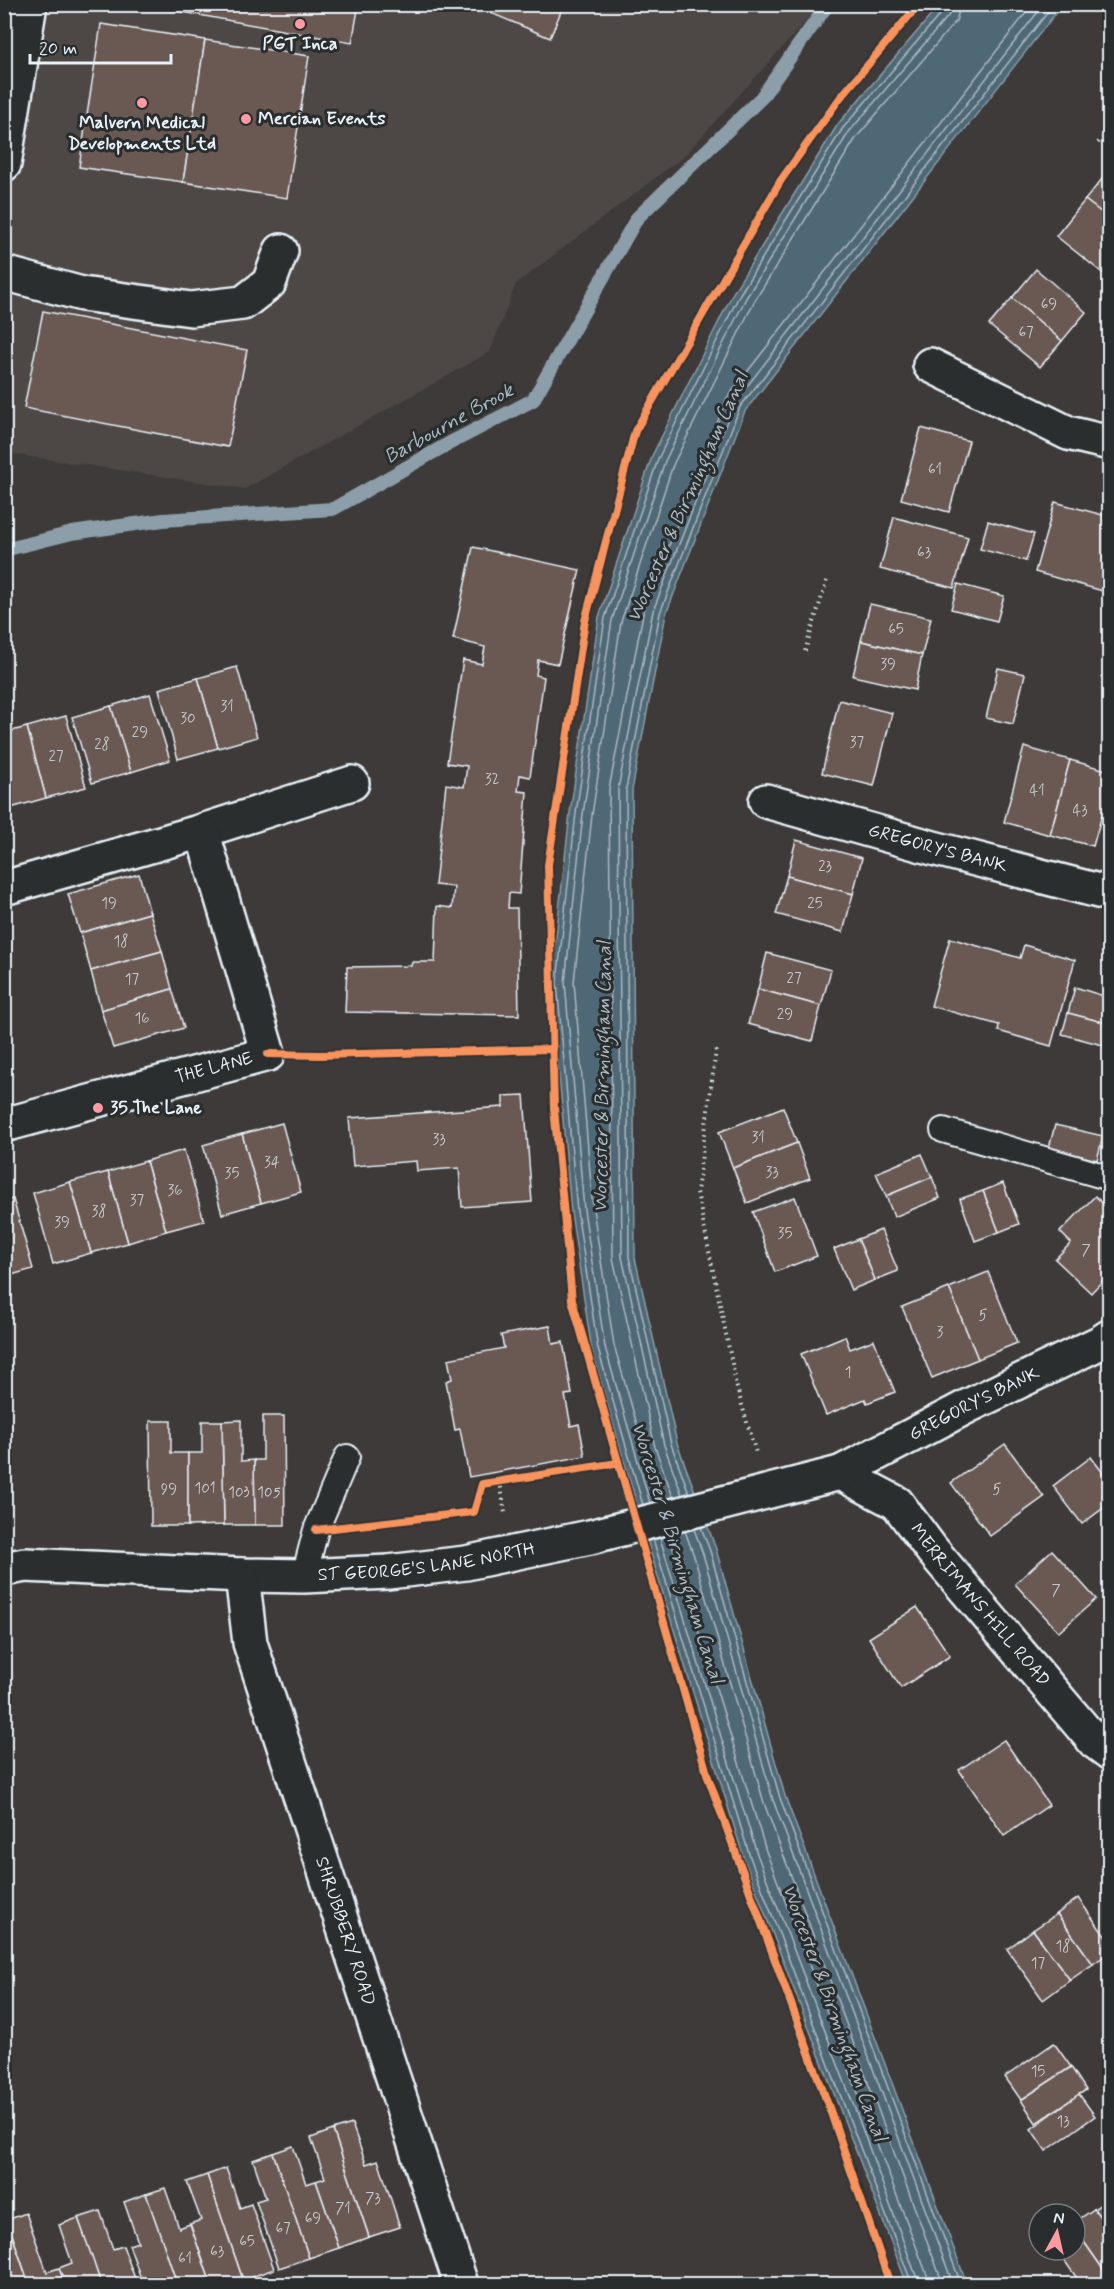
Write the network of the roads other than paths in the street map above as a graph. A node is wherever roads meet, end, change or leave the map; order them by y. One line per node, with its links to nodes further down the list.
1 (30, 4): 2 (street)
2 (4, 164)
3 (281, 250): 4 (street)
4 (4, 273)
5 (930, 365): 6 (street)
6 (1110, 443)
7 (352, 783): 9 (street)
8 (766, 801): 11 (street, GREGORY'S BANK)
9 (201, 831): 10 (street); 12 (street, THE LANE)
10 (4, 888)
11 (1110, 894)
12 (4, 1125)
13 (943, 1130): 14 (lane)
14 (1110, 1178)
15 (1110, 1336): 17 (street, GREGORY'S BANK)
16 (347, 1457): 20 (lane)
17 (840, 1473): 20 (street, ST GEORGE'S LANE NORTH); 21 (street, MERRIMANS HILL ROAD)
18 (4, 1569): 19 (street, ST GEORGE'S LANE NORTH)
19 (242, 1575): 20 (street, ST GEORGE'S LANE NORTH); 22 (street, SHRUBBERY ROAD)
20 (304, 1576)
21 (1110, 1754)
22 (461, 2284)

